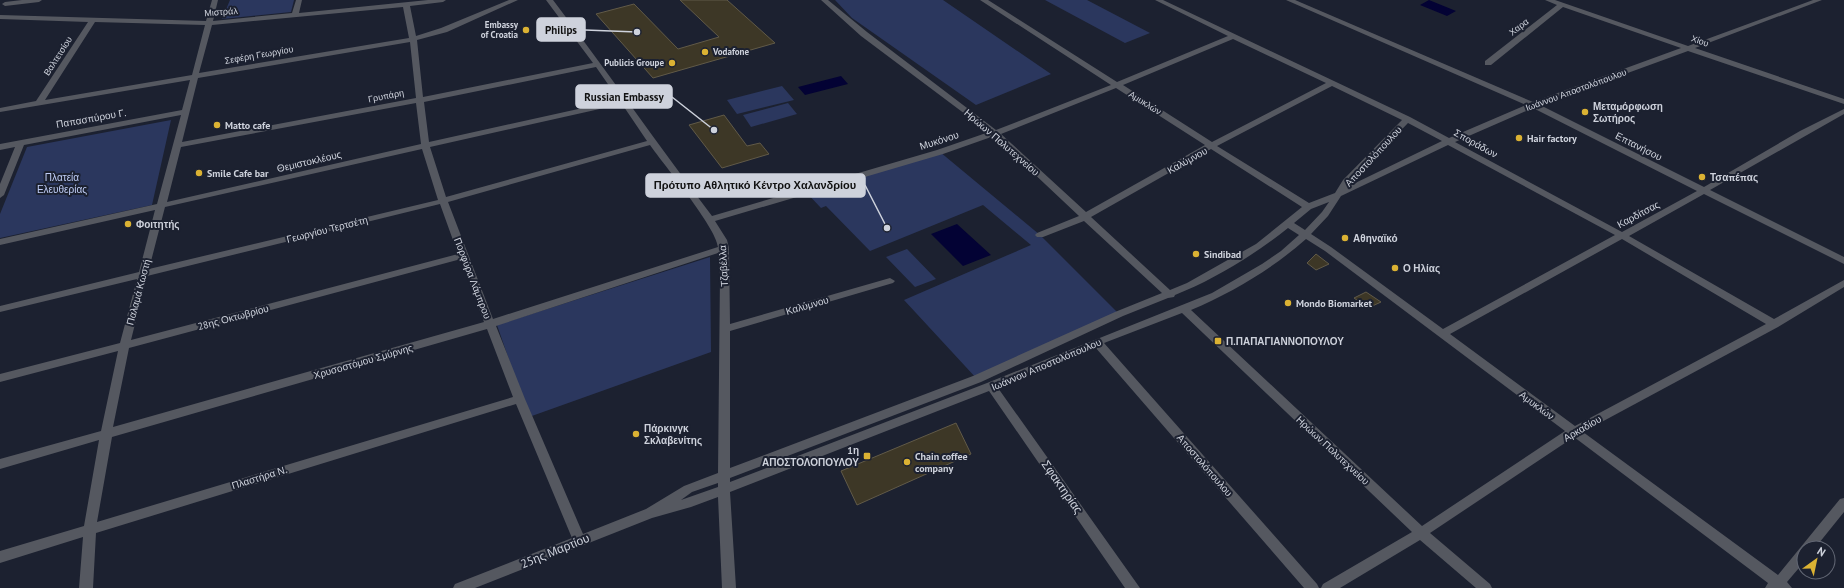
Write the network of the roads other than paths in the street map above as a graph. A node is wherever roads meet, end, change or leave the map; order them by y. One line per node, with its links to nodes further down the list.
1 (39, 0): 14 (street)
2 (216, 0): 21 (street, Παλαμά Κωστή)
3 (299, 0): 18 (street)
4 (443, 0): 15 (street, Μιστράλ)
5 (515, 0): 23 (street, Σεφέρη Γεωργίου)
6 (549, 0): 26 (street, Τζαβέλλα)
7 (824, 0): 39 (street, Ηρώων Πολυτεχνείου)
8 (983, 0): 29 (street, Αμυκλών)
9 (1158, 0): 22 (street, Σποράδων)
10 (1289, 0): 34 (street, Επτανήσου)
11 (1548, 0): 16 (street, Χίου)
12 (1805, 0): 13 (street)
13 (1816, 1): 24 (street, Ιωάννου Αποστολόπουλου)
14 (4, 2): 17 (street)
15 (406, 5): 18 (street, Μιστράλ); 23 (street, Πορφύρα Λάμπρου)
16 (1562, 5): 24 (street, Χίου); 25 (street, Χαρα)
17 (0, 12)
18 (295, 15): 21 (street, Μιστράλ)
19 (0, 17): 20 (street, Μιστράλ)
20 (93, 19): 21 (street, Μιστράλ); 33 (street, Βαλτετσίου)
21 (210, 23): 27 (street, Παλαμά Κωστή)
22 (1234, 36): 28 (street, Σποράδων); 29 (street, Μυκόνου)
23 (413, 39): 27 (street, Σεφέρη Γεωργίου); 30 (street, Πορφύρα Λάμπρου)
24 (1691, 48): 32 (street, Χίου); 34 (street, Ιωάννου Αποστολόπουλου)
25 (1488, 63)
26 (598, 64): 30 (street, Γρυπάρη); 31 (street, Τζαβέλλα)
27 (196, 76): 33 (street, Σεφέρη Γεωργίου); 37 (street, Παλαμά Κωστή)
28 (1333, 83): 38 (street, Σποράδων); 44 (street, Καλύμνου)
29 (1117, 85): 39 (street, Μυκόνου); 44 (street, Αμυκλών)
30 (420, 100): 43 (street, Γρυπάρη); 46 (street, Πορφύρα Λάμπρου)
31 (623, 101): 41 (street, Τζαβέλλα); 46 (street, Θεμιστοκλέους)
32 (1844, 102)
33 (39, 103): 35 (street, Σεφέρη Γεωργίου)
34 (1532, 105): 40 (street, Ιωάννου Αποστολόπουλου); 47 (street, Επτανήσου)
35 (0, 110)
36 (1844, 111): 47 (street, Καρδίτσας)
37 (186, 112): 42 (street, Παπασπύρου Γ.); 43 (street, Παλαμά Κωστή)
38 (1407, 119): 40 (street, Σποράδων); 49 (street, Αποστολόπουλου)
39 (995, 133): 53 (street, Ηρώων Πολυτεχνείου); 54 (street, Μυκόνου)
40 (1449, 141): 49 (street, Ιωάννου Αποστολόπουλου); 58 (street, Σποράδων)
41 (652, 142): 50 (street, Γεωργίου Τερτσέτη); 54 (street, Τζαβέλλα)
42 (21, 143): 45 (street, Παπασπύρου Γ.); 48 (street)
43 (178, 145): 51 (street, Παλαμά Κωστή)
44 (1212, 145): 52 (street, Αμυκλών); 53 (street, Καλύμνου)
45 (0, 146)
46 (425, 146): 50 (street, Πορφύρα Λάμπρου); 51 (street, Θεμιστοκλέους)
47 (1703, 191): 58 (street, Καρδίτσας); 62 (street, Επτανήσου)
48 (0, 194)
49 (1340, 194): 52 (street, Ιωάννου Αποστολόπουλου); 56 (street, Ιωάννου Αποστολόπουλου)
50 (443, 201): 61 (street, Πορφύρα Λάμπρου); 63 (street, Γεωργίου Τερτσέτη)
51 (162, 205): 59 (street, Θεμιστοκλέους); 63 (street, Παλαμά Κωστή)
52 (1308, 207): 55 (street, Ιωάννου Αποστολόπουλου)
53 (1085, 217): 57 (street, Καλύμνου); 66 (street, Ηρώων Πολυτεχνείου)
54 (710, 220): 60 (street, Τζαβέλλα)
55 (1287, 223): 56 (street, Αμυκλών); 66 (street, Ιωάννου Αποστολόπουλου)
56 (1306, 234): 68 (street, Ιωάννου Αποστολόπουλου); 72 (street, Αμυκλών)
57 (1040, 235)
58 (1621, 235): 70 (street, Σποράδων); 72 (street, Καρδίτσας)
59 (0, 242)
60 (724, 248): 69 (street, Χρυσοστόμου Σμύρνης); 71 (street, Τζαβέλλα)
61 (465, 255): 69 (street, Πορφύρα Λάμπρου); 74 (street, 28ης Οκτωβρίου)
62 (1844, 261)
63 (143, 274): 67 (street, Γεωργίου Τερτσέτη); 74 (street, Παλαμά Κωστή)
64 (890, 280): 71 (street, Καλύμνου)
65 (1844, 283): 70 (street, Αρκαδίου)
66 (1170, 295): 81 (street, Ιωάννου Αποστολόπουλου)
67 (0, 309)
68 (1184, 309): 73 (street, Ιωάννου Αποστολόπουλου); 86 (street, Ηρώων Πολυτεχνείου)
69 (490, 324): 77 (street, Πορφύρα Λάμπρου); 79 (street, Χρυσοστόμου Σμύρνης)
70 (1774, 324): 78 (street, Αρκαδίου)
71 (724, 329): 81 (street, Τζαβέλλα)
72 (1442, 334): 78 (street, Αμυκλών)
73 (1097, 342): 76 (street, Ιωάννου Αποστολόπουλου); 96 (street, Αποστολόπουλου)
74 (124, 346): 75 (street, 28ης Οκτωβρίου); 79 (street, Παλαμά Κωστή)
75 (0, 378)
76 (991, 386): 82 (street, Ιωάννου Αποστολόπουλου); 95 (street, Σφακτηρίας)
77 (519, 399): 85 (street, Πλαστήρα Ν.); 88 (street, Πορφύρα Λάμπρου)
78 (1573, 432): 86 (street, Αρκαδίου); 91 (street, Αμυκλών)
79 (106, 435): 80 (street, Χρυσοστόμου Σμύρνης); 85 (street, Παλαμά Κωστή)
80 (0, 464)
81 (724, 474): 82 (street, Τζαβέλλα); 84 (street, 25ης Μαρτίου)
82 (724, 490): 84 (street, 25ης Μαρτίου); 94 (street, Τζαβέλλα)
83 (1844, 503): 87 (street)
84 (650, 513): 88 (street, 25ης Μαρτίου)
85 (90, 528): 89 (street, Πλαστήρα Ν.); 92 (street, Παλαμά Κωστή)
86 (1421, 533): 97 (street, Αρκαδίου); 98 (street, Ηρώων Πολυτεχνείου)
87 (1814, 540)
88 (580, 541): 93 (street, 25ης Μαρτίου)
89 (0, 557)
90 (1796, 562): 91 (street)
91 (1778, 586)
92 (86, 588)
93 (460, 588)
94 (729, 588)
95 (1132, 588)
96 (1312, 588)
97 (1328, 588)
98 (1485, 588)

